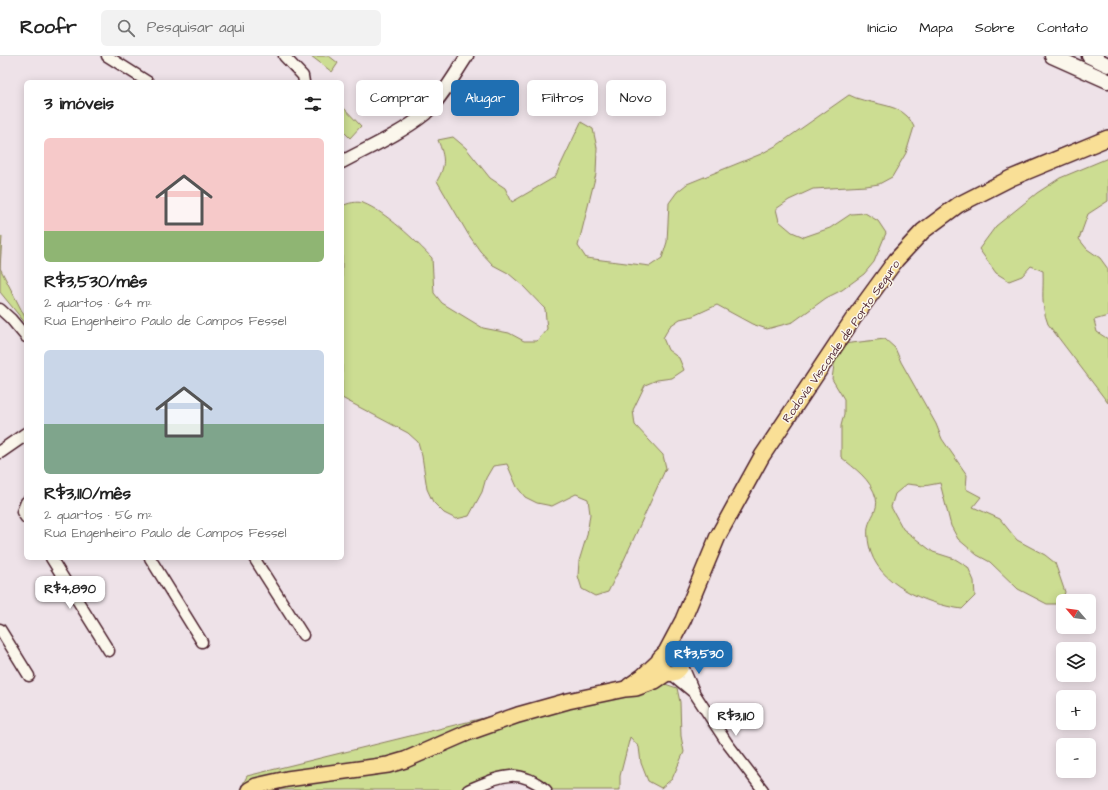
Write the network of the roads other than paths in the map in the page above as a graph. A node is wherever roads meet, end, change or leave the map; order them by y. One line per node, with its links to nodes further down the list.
1 (108, 56): 7 (street)
2 (284, 56): 8 (street)
3 (467, 56): 11 (street)
4 (1052, 56): 9 (main road)
5 (1089, 56): 6 (main road)
6 (1108, 65)
7 (145, 80)
8 (304, 80)
9 (1108, 81)
10 (1108, 138): 24 (main road, Rodovia Visconde de Porto Seguro)
11 (344, 161)
12 (0, 309): 13 (street)
13 (24, 335)
14 (24, 435): 15 (street)
15 (0, 452)
16 (52, 560): 23 (street)
17 (151, 560): 22 (street)
18 (255, 560): 20 (street)
19 (0, 629): 21 (street)
20 (303, 635)
21 (3, 642): 25 (street)
22 (202, 642)
23 (109, 651)
24 (671, 663): 26 (street); 26 (street); 27 (main road)
25 (29, 676)
26 (695, 694): 30 (street)
27 (249, 790)
28 (468, 790): 29 (street)
29 (546, 790)
30 (763, 790)

